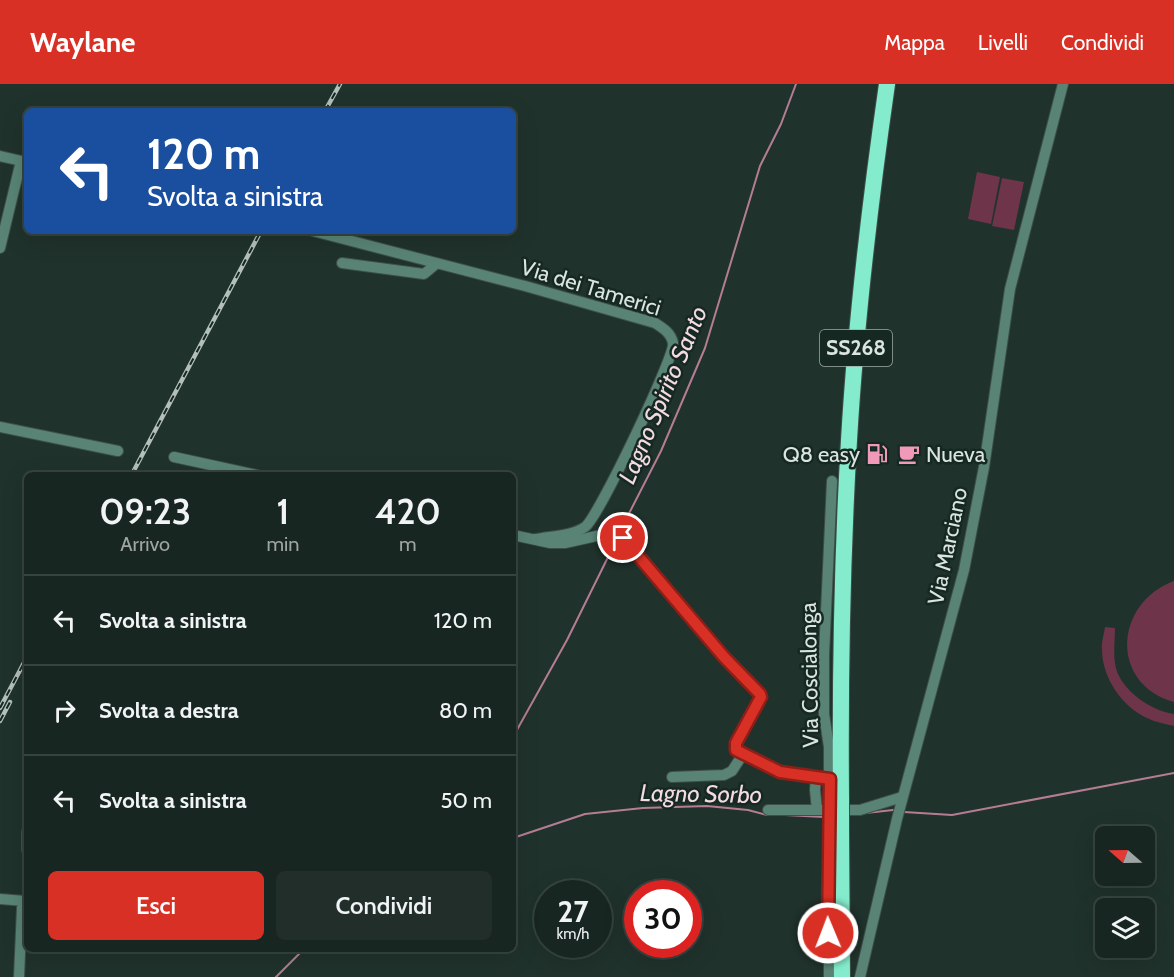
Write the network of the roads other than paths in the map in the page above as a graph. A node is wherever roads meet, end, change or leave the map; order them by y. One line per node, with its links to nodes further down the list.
1 (887, 84): 20 (highway, SS268)
2 (1063, 84): 21 (street, Via Marciano)
3 (0, 156): 4 (street)
4 (24, 162): 6 (street)
5 (324, 234): 8 (street, Via dei Tamerici)
6 (0, 248)
7 (342, 263): 8 (street)
8 (436, 264): 15 (street, Via dei Tamerici)
9 (0, 427): 10 (street)
10 (118, 451)
11 (174, 457): 12 (street)
12 (243, 472)
13 (832, 481): 19 (street, Via Coscialonga)
14 (516, 536): 15 (street)
15 (536, 539): 16 (street)
16 (743, 754): 17 (street); 18 (street)
17 (672, 777)
18 (816, 777): 19 (street); 23 (street)
19 (830, 779): 20 (street, Via Coscialonga)
20 (835, 796): 24 (highway, SS268, bridge)
21 (902, 797): 23 (street); 31 (street, Via Marciano)
22 (768, 810): 23 (street)
23 (817, 810)
24 (835, 827): 29 (street); 30 (highway, SS268)
25 (0, 899): 26 (street)
26 (24, 904)
27 (24, 916): 28 (street)
28 (19, 977)
29 (829, 977)
30 (842, 977)
31 (860, 977)

